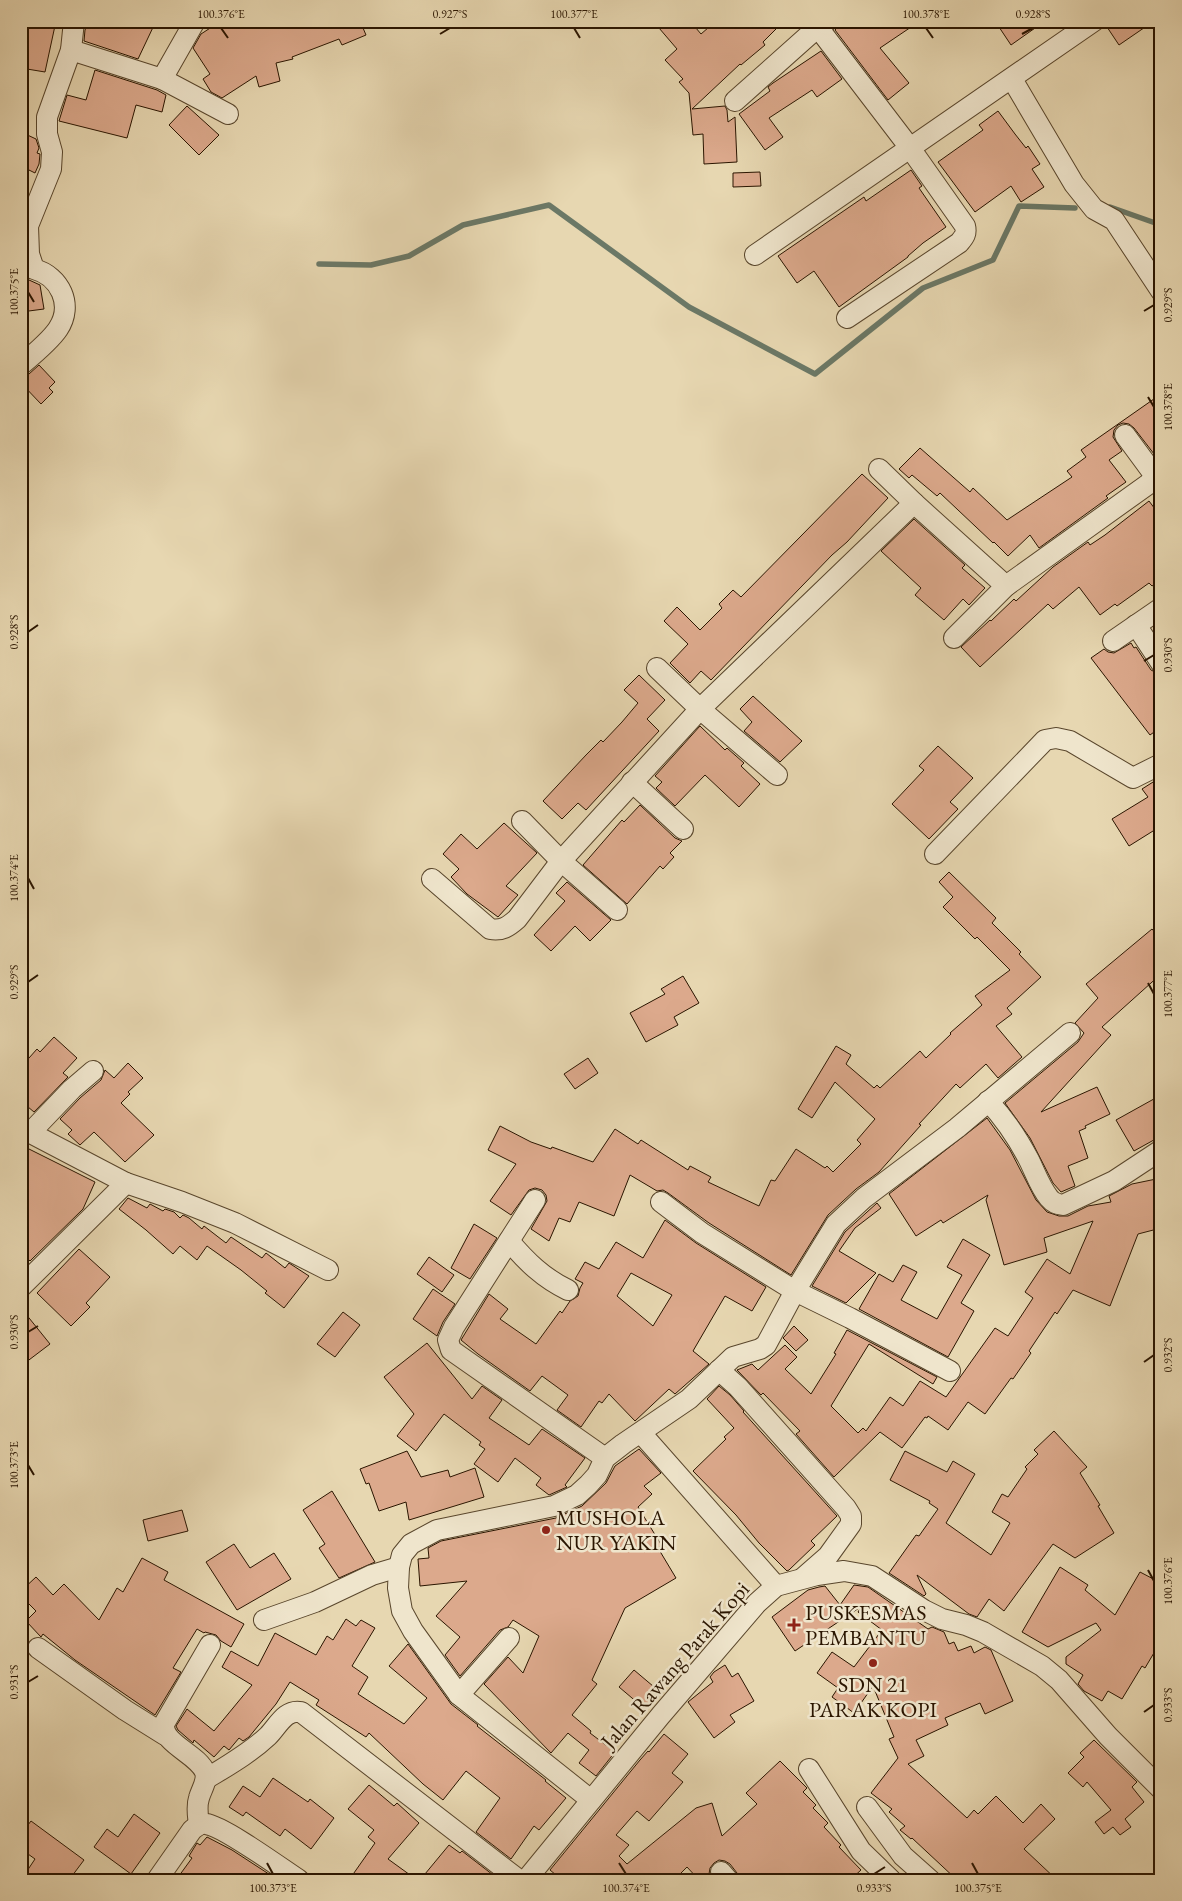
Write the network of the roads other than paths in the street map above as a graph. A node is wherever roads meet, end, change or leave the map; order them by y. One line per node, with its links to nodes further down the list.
1 (74, 21): 5 (street)
2 (195, 21): 7 (street)
3 (1094, 21): 6 (street)
4 (819, 23): 8 (street); 10 (street)
5 (71, 50): 7 (street); 12 (street)
6 (1012, 79): 10 (street); 13 (street)
7 (162, 80): 9 (street)
8 (735, 101)
9 (228, 114)
10 (910, 148): 11 (street); 14 (street)
11 (755, 255)
12 (28, 269): 15 (street)
13 (1161, 291)
14 (847, 318)
15 (21, 365)
16 (1125, 435): 18 (street)
17 (880, 469): 19 (street)
18 (1159, 479): 20 (street)
19 (914, 503): 20 (street); 27 (street)
20 (1006, 586): 23 (street)
21 (1161, 608): 22 (street)
22 (1136, 625): 24 (street); 25 (street)
23 (954, 638)
24 (1113, 641)
25 (1161, 663)
26 (657, 668): 27 (street)
27 (700, 710): 29 (street); 30 (street)
28 (1161, 764): 33 (street)
29 (776, 775)
30 (632, 782): 32 (street); 34 (street)
31 (522, 821): 34 (street)
32 (683, 829)
33 (935, 854)
34 (562, 860): 35 (street); 36 (street)
35 (432, 879)
36 (617, 910)
37 (1070, 1033): 39 (street)
38 (93, 1071): 40 (street)
39 (988, 1101): 41 (street); 49 (street)
40 (26, 1130): 42 (street)
41 (1161, 1150)
42 (126, 1183): 46 (street); 47 (street)
43 (535, 1200): 45 (street)
44 (662, 1202): 49 (street)
45 (509, 1241): 48 (street); 53 (street)
46 (328, 1270)
47 (21, 1287)
48 (568, 1290)
49 (795, 1291): 50 (street); 51 (street)
50 (719, 1370): 52 (street); 55 (street)
51 (950, 1371)
52 (641, 1433): 53 (street); 56 (street)
53 (605, 1458): 54 (street)
54 (399, 1567): 57 (street); 61 (street)
55 (802, 1579): 56 (street, Jalan Rawang Parak Kopi); 65 (street, Jalan Rawang Parak Kopi)
56 (776, 1586): 66 (street, Jalan Rawang Parak Kopi)
57 (264, 1620)
58 (509, 1638): 61 (street)
59 (210, 1645): 62 (street)
60 (38, 1648): 62 (street)
61 (459, 1695): 66 (street)
62 (165, 1735): 64 (street)
63 (809, 1769): 70 (street)
64 (206, 1779): 68 (street); 73 (street)
65 (1161, 1789)
66 (591, 1800): 74 (street, Jalan Rawang Parak Kopi)
67 (867, 1807): 69 (street)
68 (199, 1825): 71 (street); 72 (street)
69 (903, 1856): 70 (street); 75 (street)
70 (885, 1878)
71 (157, 1880)
72 (299, 1880)
73 (519, 1880)
74 (526, 1880)
75 (930, 1880)

